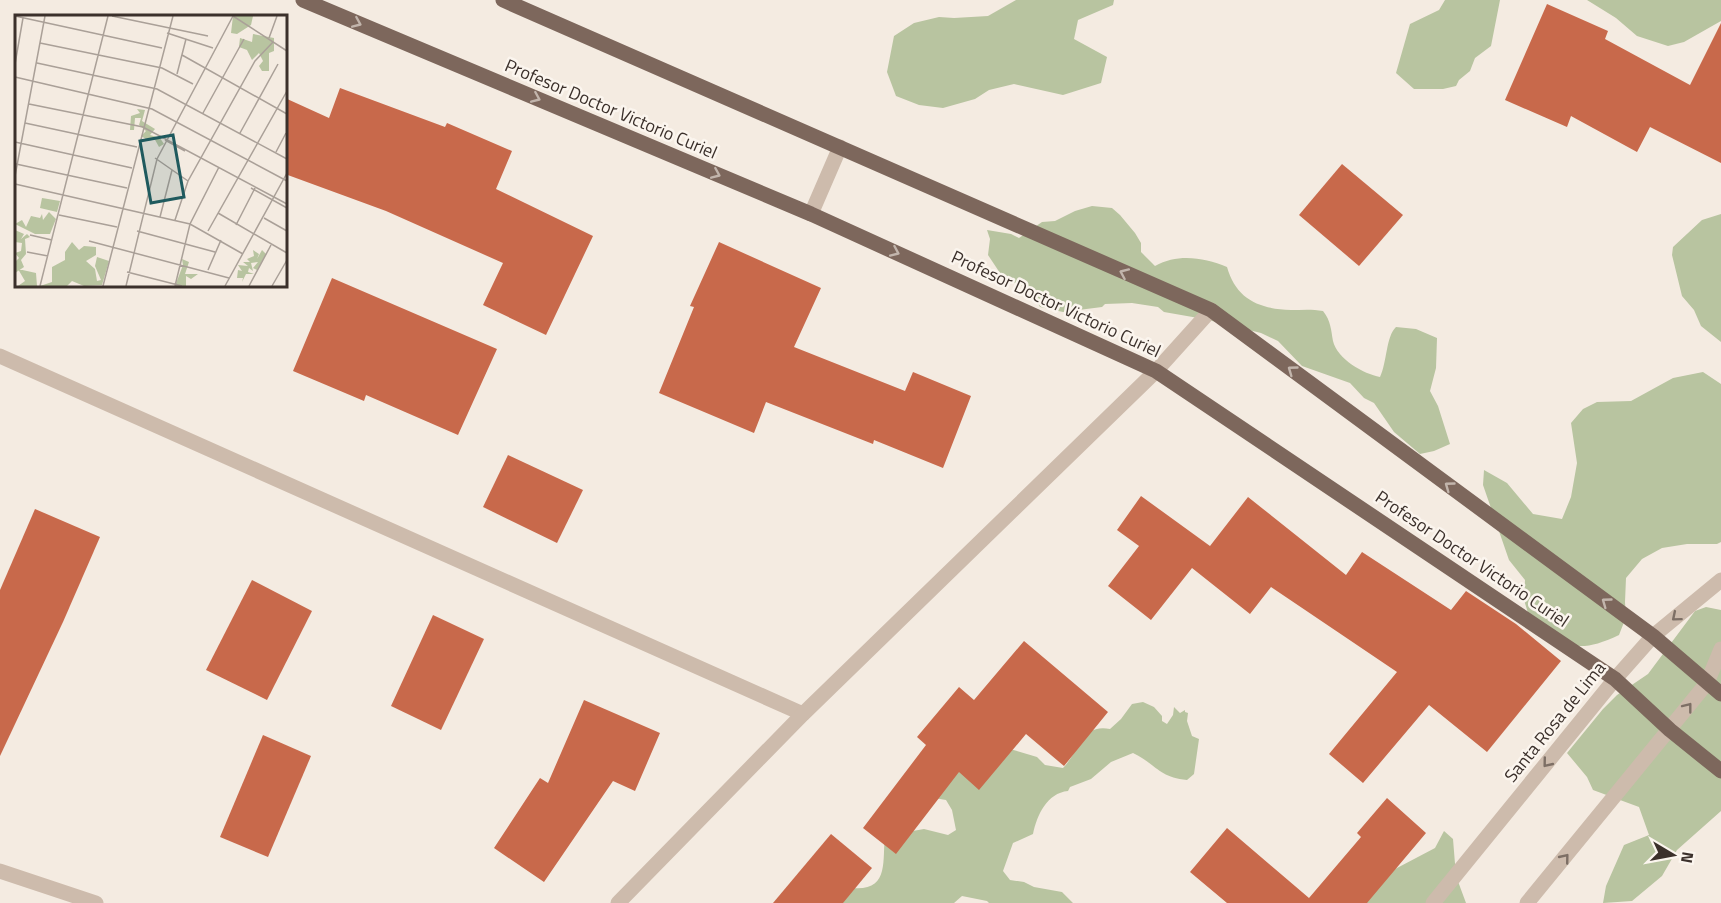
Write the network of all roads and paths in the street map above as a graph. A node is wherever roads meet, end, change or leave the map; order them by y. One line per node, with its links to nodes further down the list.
1 (303, 0): 4 (main road, Profesor Doctor Victorio Curiel, one-way to 4)
2 (503, 0): 3 (main road)
3 (840, 147): 4 (street); 5 (main road, one-way to 3)
4 (811, 214): 7 (main road, Profesor Doctor Victorio Curiel, one-way to 7)
5 (1211, 310): 7 (street); 9 (main road, one-way to 5)
6 (0, 356): 14 (street)
7 (1156, 370): 11 (main road, Profesor Doctor Victorio Curiel); 14 (street)
8 (1721, 580): 9 (street, Santa Rosa de Lima, one-way to 9)
9 (1653, 636): 11 (street, Santa Rosa de Lima); 12 (main road)
10 (1721, 649): 12 (street)
11 (1615, 679): 15 (main road, Profesor Doctor Victorio Curiel); 20 (street, Santa Rosa de Lima, one-way to 20)
12 (1707, 683): 13 (main road); 15 (street, one-way to 12)
13 (1721, 694)
14 (803, 714): 19 (street)
15 (1670, 730): 16 (main road, Profesor Doctor Victorio Curiel); 21 (street, one-way to 15)
16 (1721, 771)
17 (0, 871): 18 (street)
18 (96, 903)
19 (618, 903)
20 (1433, 903)
21 (1527, 903)

